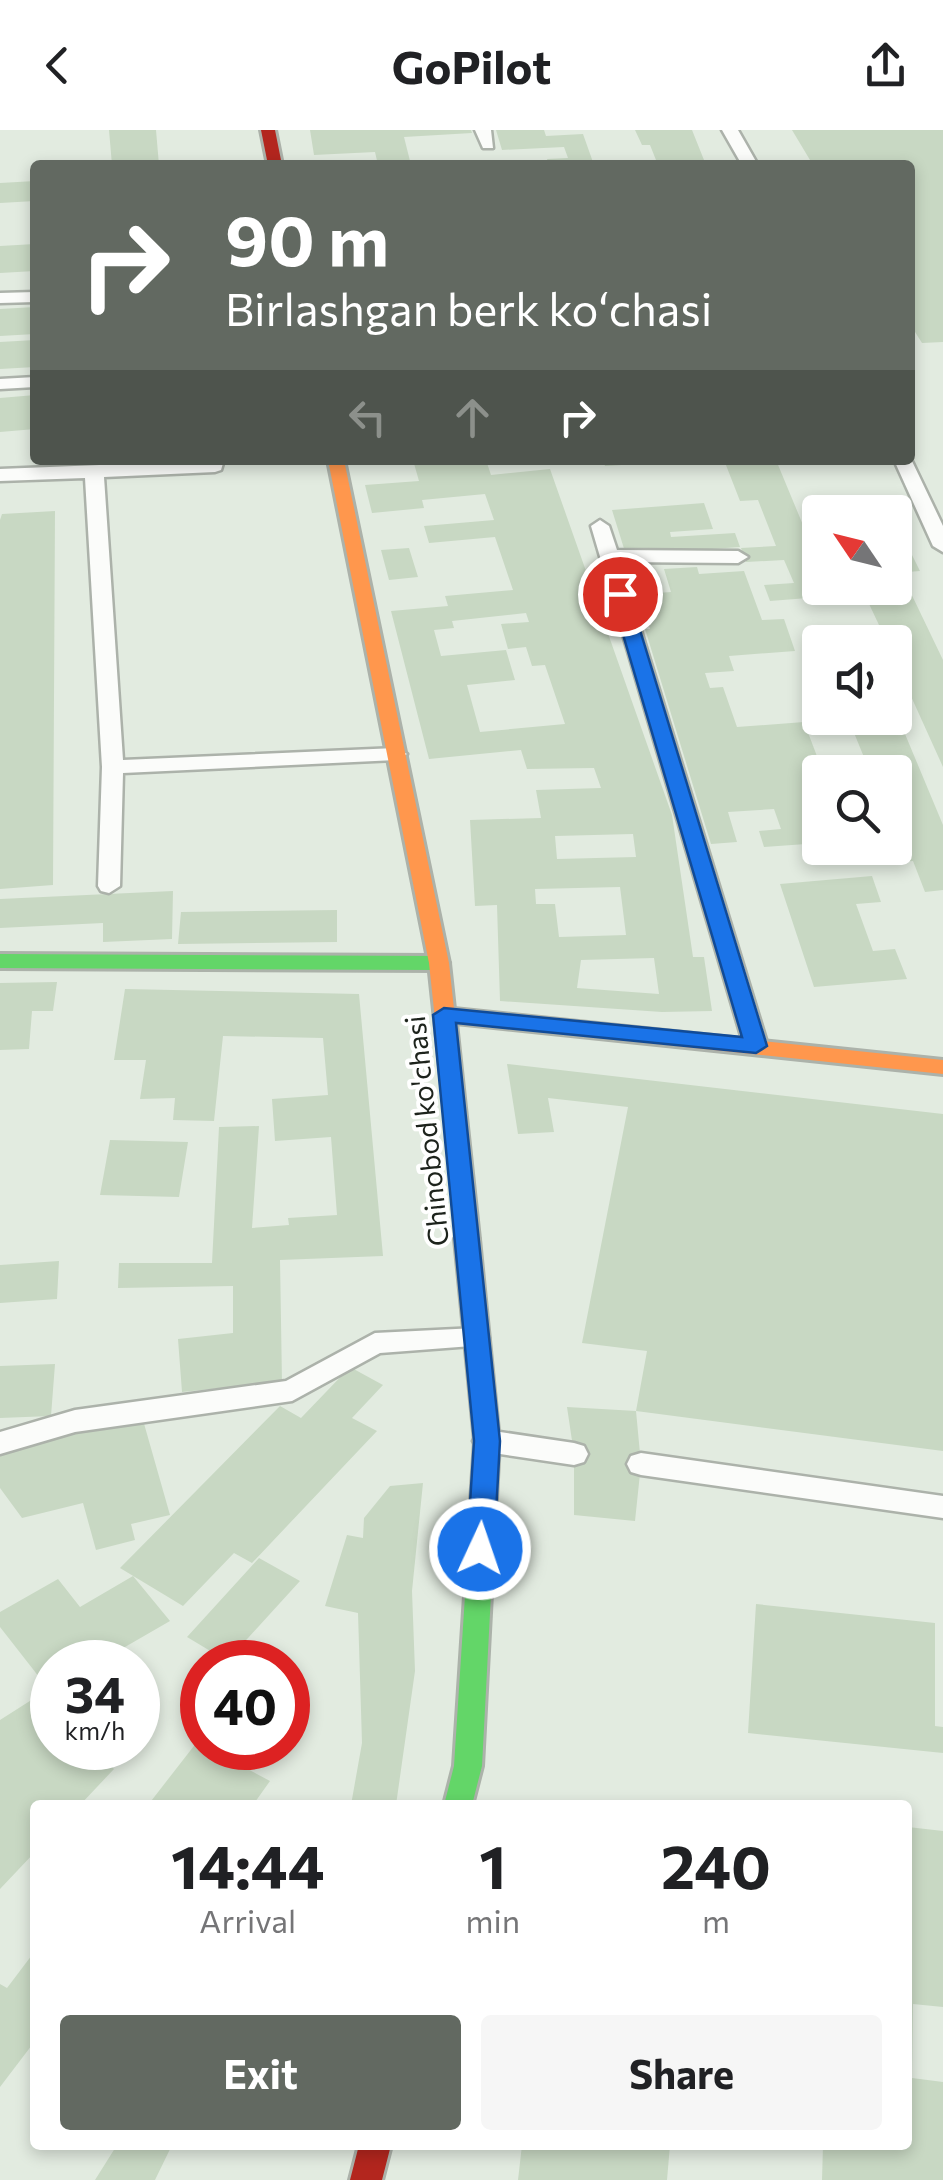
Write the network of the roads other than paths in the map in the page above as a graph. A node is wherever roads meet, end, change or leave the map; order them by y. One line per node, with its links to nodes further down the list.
1 (268, 130): 3 (street)
2 (730, 130): 4 (lane)
3 (274, 160)
4 (747, 160)
5 (30, 297): 6 (lane)
6 (0, 298)
7 (30, 382): 8 (lane)
8 (0, 384)
9 (215, 465): 12 (lane)
10 (337, 465): 18 (street, Chinobod ko'chasi)
11 (905, 465): 15 (lane)
12 (94, 472): 13 (lane); 19 (lane)
13 (0, 475)
14 (600, 526): 16 (lane)
15 (943, 546)
16 (609, 556): 17 (lane); 24 (lane)
17 (738, 557)
18 (396, 754): 19 (lane); 22 (street, Chinobod ko'chasi)
19 (113, 768): 20 (lane)
20 (109, 886)
21 (0, 962): 22 (street)
22 (439, 963): 23 (street, Chinobod ko'chasi)
23 (444, 1015): 24 (street); 26 (street, Chinobod ko'chasi)
24 (756, 1046): 25 (street)
25 (943, 1067)
26 (476, 1338): 27 (street, Chinobod ko'chasi); 28 (lane)
27 (487, 1441): 29 (lane); 32 (street, Chinobod ko'chasi)
28 (0, 1442)
29 (574, 1454)
30 (641, 1464): 31 (lane)
31 (943, 1507)
32 (459, 1800)
33 (374, 2150): 34 (street)
34 (366, 2180)

